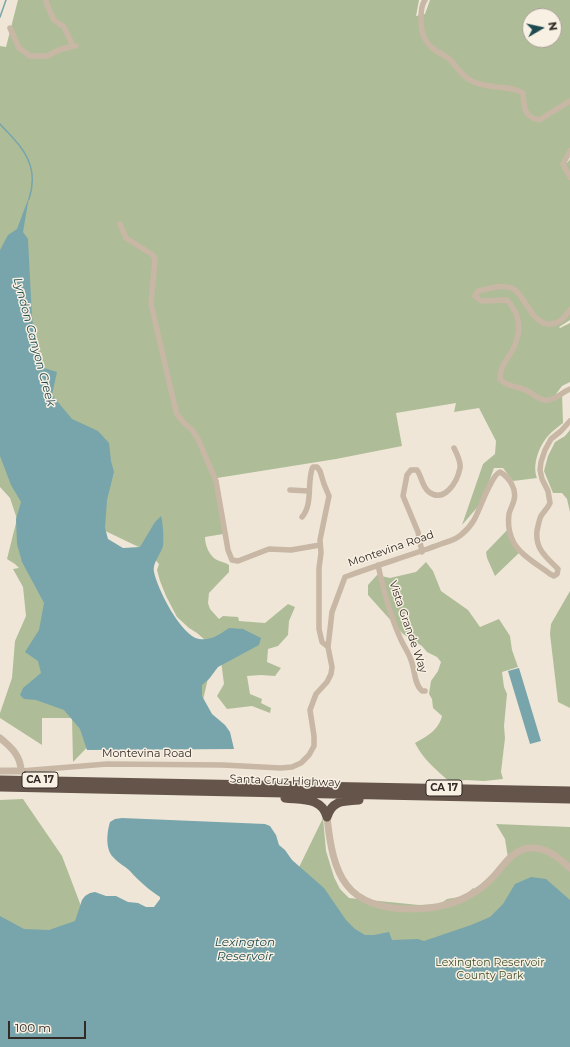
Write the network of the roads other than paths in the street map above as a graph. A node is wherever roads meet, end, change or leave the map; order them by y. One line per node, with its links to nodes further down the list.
1 (46, 0): 3 (street)
2 (425, 0): 4 (street)
3 (10, 28)
4 (570, 101)
5 (570, 151): 6 (street)
6 (570, 177)
7 (120, 224): 15 (street)
8 (570, 310): 9 (street)
9 (570, 389)
10 (570, 421): 16 (street, Montevina Road)
11 (454, 448): 16 (street)
12 (290, 490): 13 (street)
13 (309, 491): 14 (street); 15 (street)
14 (302, 516)
15 (320, 544): 18 (street)
16 (422, 552): 17 (street, Montevina Road)
17 (378, 565): 18 (street, Montevina Road); 19 (street, Vista Grande Way)
18 (328, 647): 22 (street, Montevina Road)
19 (425, 691)
20 (0, 738): 22 (street)
21 (0, 771): 22 (street, Montevina Road)
22 (21, 771)
23 (0, 780): 25 (highway, Santa Cruz Highway / CA 17)
24 (0, 787): 26 (highway, Santa Cruz Highway / CA 17)
25 (570, 790)
26 (215, 791): 27 (highway, Santa Cruz Highway / CA 17); 29 (highway)
27 (405, 796): 28 (highway, Santa Cruz Highway / CA 17); 29 (highway)
28 (570, 799)
29 (327, 817): 30 (street)
30 (570, 868)

